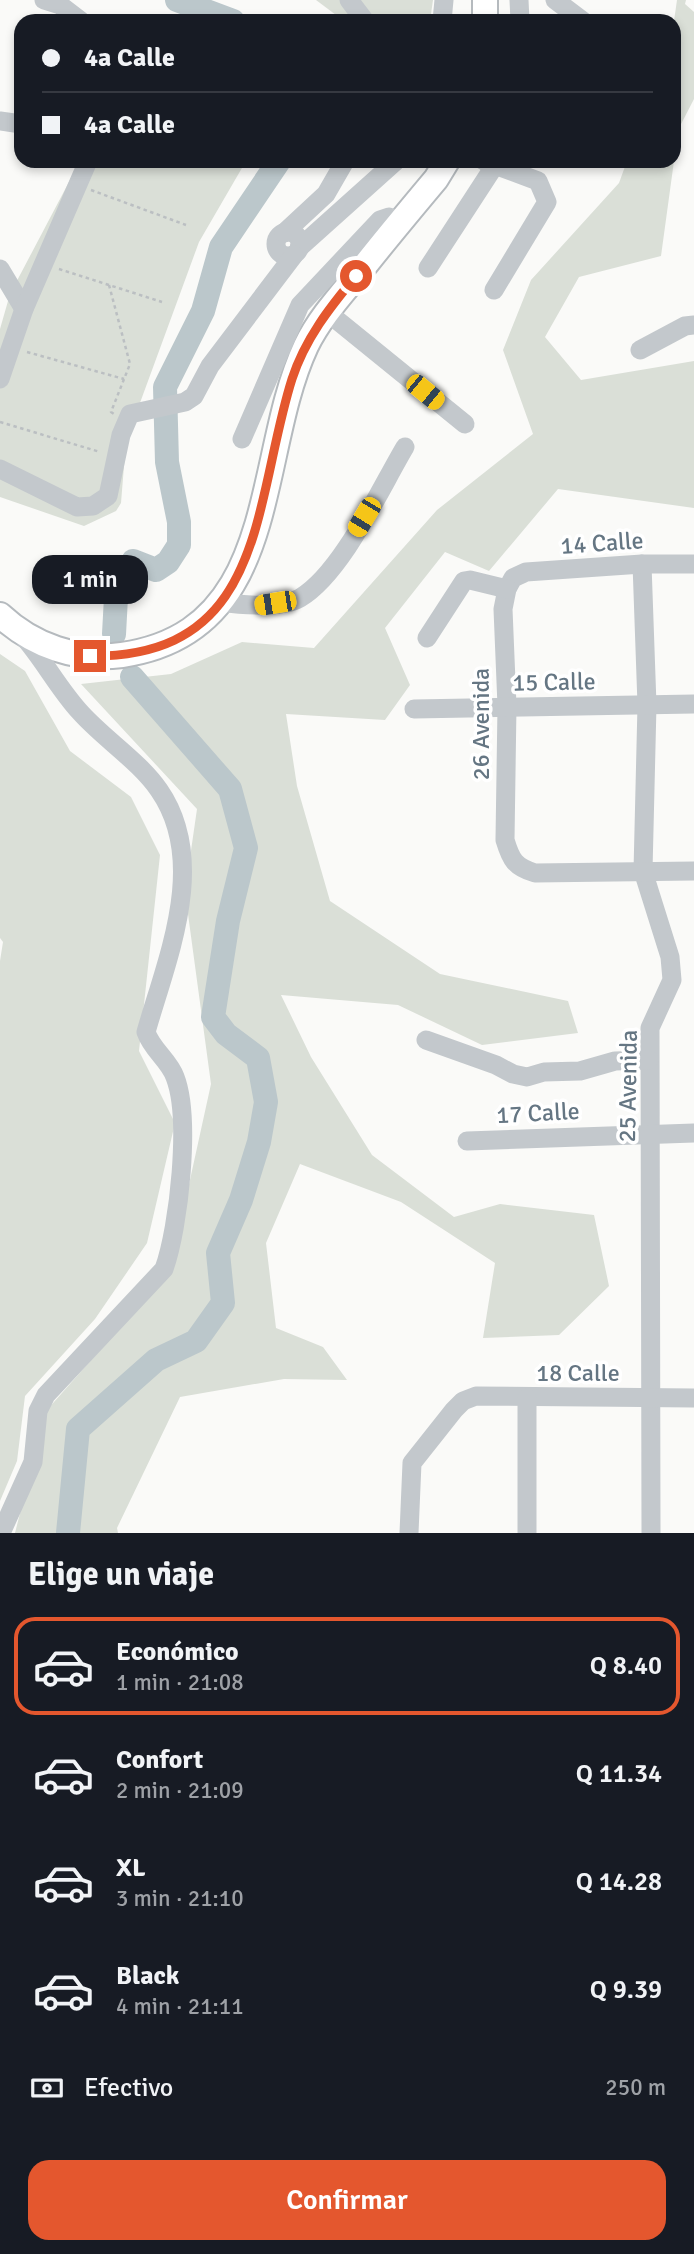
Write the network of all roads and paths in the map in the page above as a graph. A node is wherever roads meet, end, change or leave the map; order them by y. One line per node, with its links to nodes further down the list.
1 (44, 0): 3 (street)
2 (349, 0): 4 (street)
3 (72, 14)
4 (360, 14)
5 (85, 168): 11 (street)
6 (341, 168): 14 (street)
7 (388, 168): 14 (street)
8 (442, 168): 12 (main road)
9 (486, 168): 16 (street)
10 (503, 168): 19 (street)
11 (78, 185): 13 (path); 15 (street)
12 (401, 222): 22 (main road); 31 (street)
13 (186, 225)
14 (297, 252): 28 (street)
15 (43, 264): 18 (path); 21 (street)
16 (428, 268)
17 (0, 269): 21 (street)
18 (109, 285): 20 (path); 27 (path)
19 (494, 290)
20 (162, 302)
21 (24, 309): 24 (street)
22 (327, 312): 30 (street); 38 (main road)
23 (694, 325): 25 (street)
24 (10, 347): 26 (street); 27 (path)
25 (640, 350)
26 (0, 379)
27 (124, 379): 28 (path)
28 (119, 418): 34 (street)
29 (0, 422): 32 (path)
30 (465, 424)
31 (242, 439)
32 (102, 443)
33 (405, 447): 38 (street)
34 (0, 469)
35 (642, 564): 36 (street, 14 Calle); 37 (street, 14 Calle); 43 (street, 25 Avenida)
36 (694, 564)
37 (510, 583): 41 (street); 44 (street, 26 Avenida)
38 (220, 601): 40 (main road)
39 (0, 615): 40 (main road)
40 (20, 632): 56 (street)
41 (427, 638)
42 (694, 704): 43 (street, 15 Calle)
43 (647, 705): 44 (street, 15 Calle); 46 (street, 25 Avenida)
44 (507, 706): 45 (street, 15 Calle); 46 (street, 26 Avenida)
45 (414, 709)
46 (643, 871): 47 (street); 49 (street, 25 Avenida)
47 (694, 871)
48 (426, 1040): 49 (street)
49 (649, 1060): 50 (street, 25 Avenida)
50 (651, 1133): 51 (street, 17 Calle); 52 (street, 17 Calle); 55 (street, 25 Avenida)
51 (694, 1133)
52 (467, 1141)
53 (527, 1398): 55 (street, 18 Calle); 57 (street, 18 Calle); 58 (street)
54 (694, 1398): 55 (street, 18 Calle)
55 (651, 1399): 59 (street, 25 Avenida)
56 (1, 1533)
57 (409, 1533)
58 (527, 1533)
59 (651, 1533)

